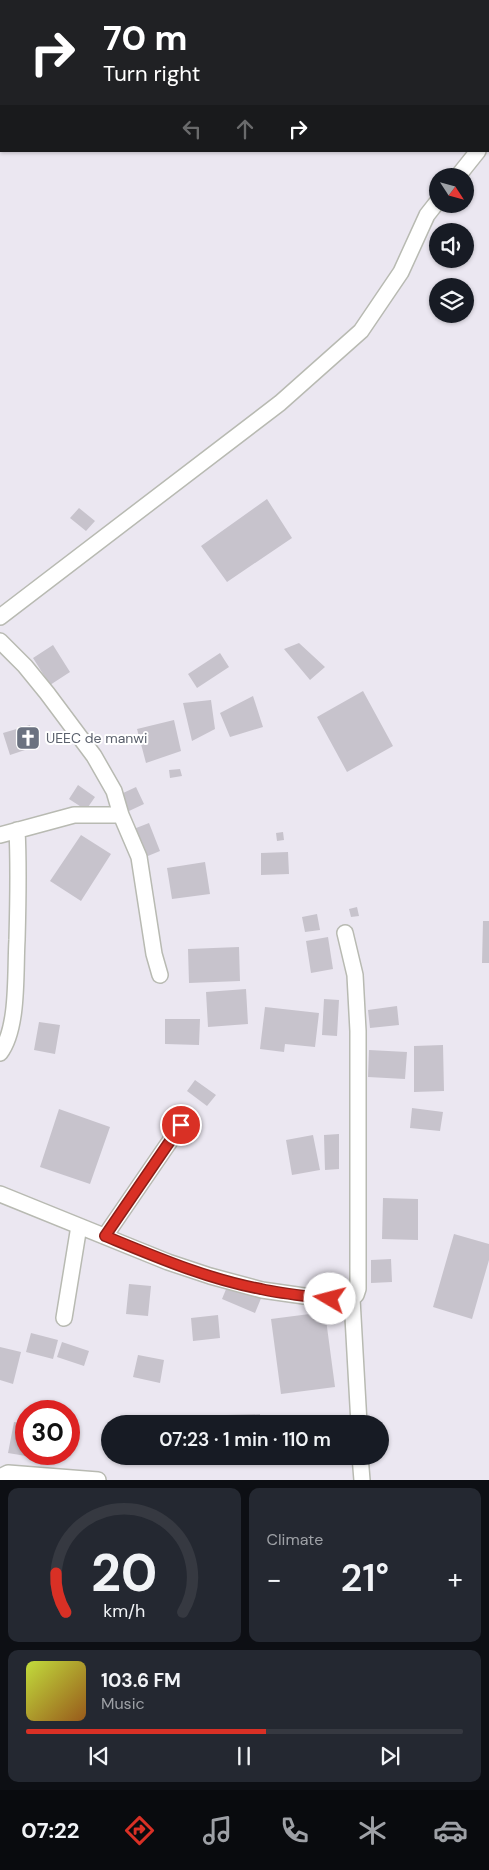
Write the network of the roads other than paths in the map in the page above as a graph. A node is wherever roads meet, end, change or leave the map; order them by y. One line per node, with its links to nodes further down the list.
1 (477, 152): 2 (street)
2 (464, 168)
3 (429, 212): 4 (street)
4 (0, 617)
5 (0, 641): 6 (street)
6 (121, 815): 7 (street); 10 (street)
7 (18, 830): 8 (street); 11 (street)
8 (0, 835)
9 (345, 933): 16 (street)
10 (160, 975)
11 (0, 1052)
12 (181, 1125): 15 (street)
13 (0, 1194): 14 (street)
14 (79, 1226): 15 (street); 17 (street)
15 (105, 1236): 16 (street)
16 (352, 1299): 18 (street)
17 (64, 1318)
18 (358, 1415)
19 (361, 1465): 22 (street)
20 (0, 1477): 21 (street)
21 (98, 1480)
22 (362, 1480)

